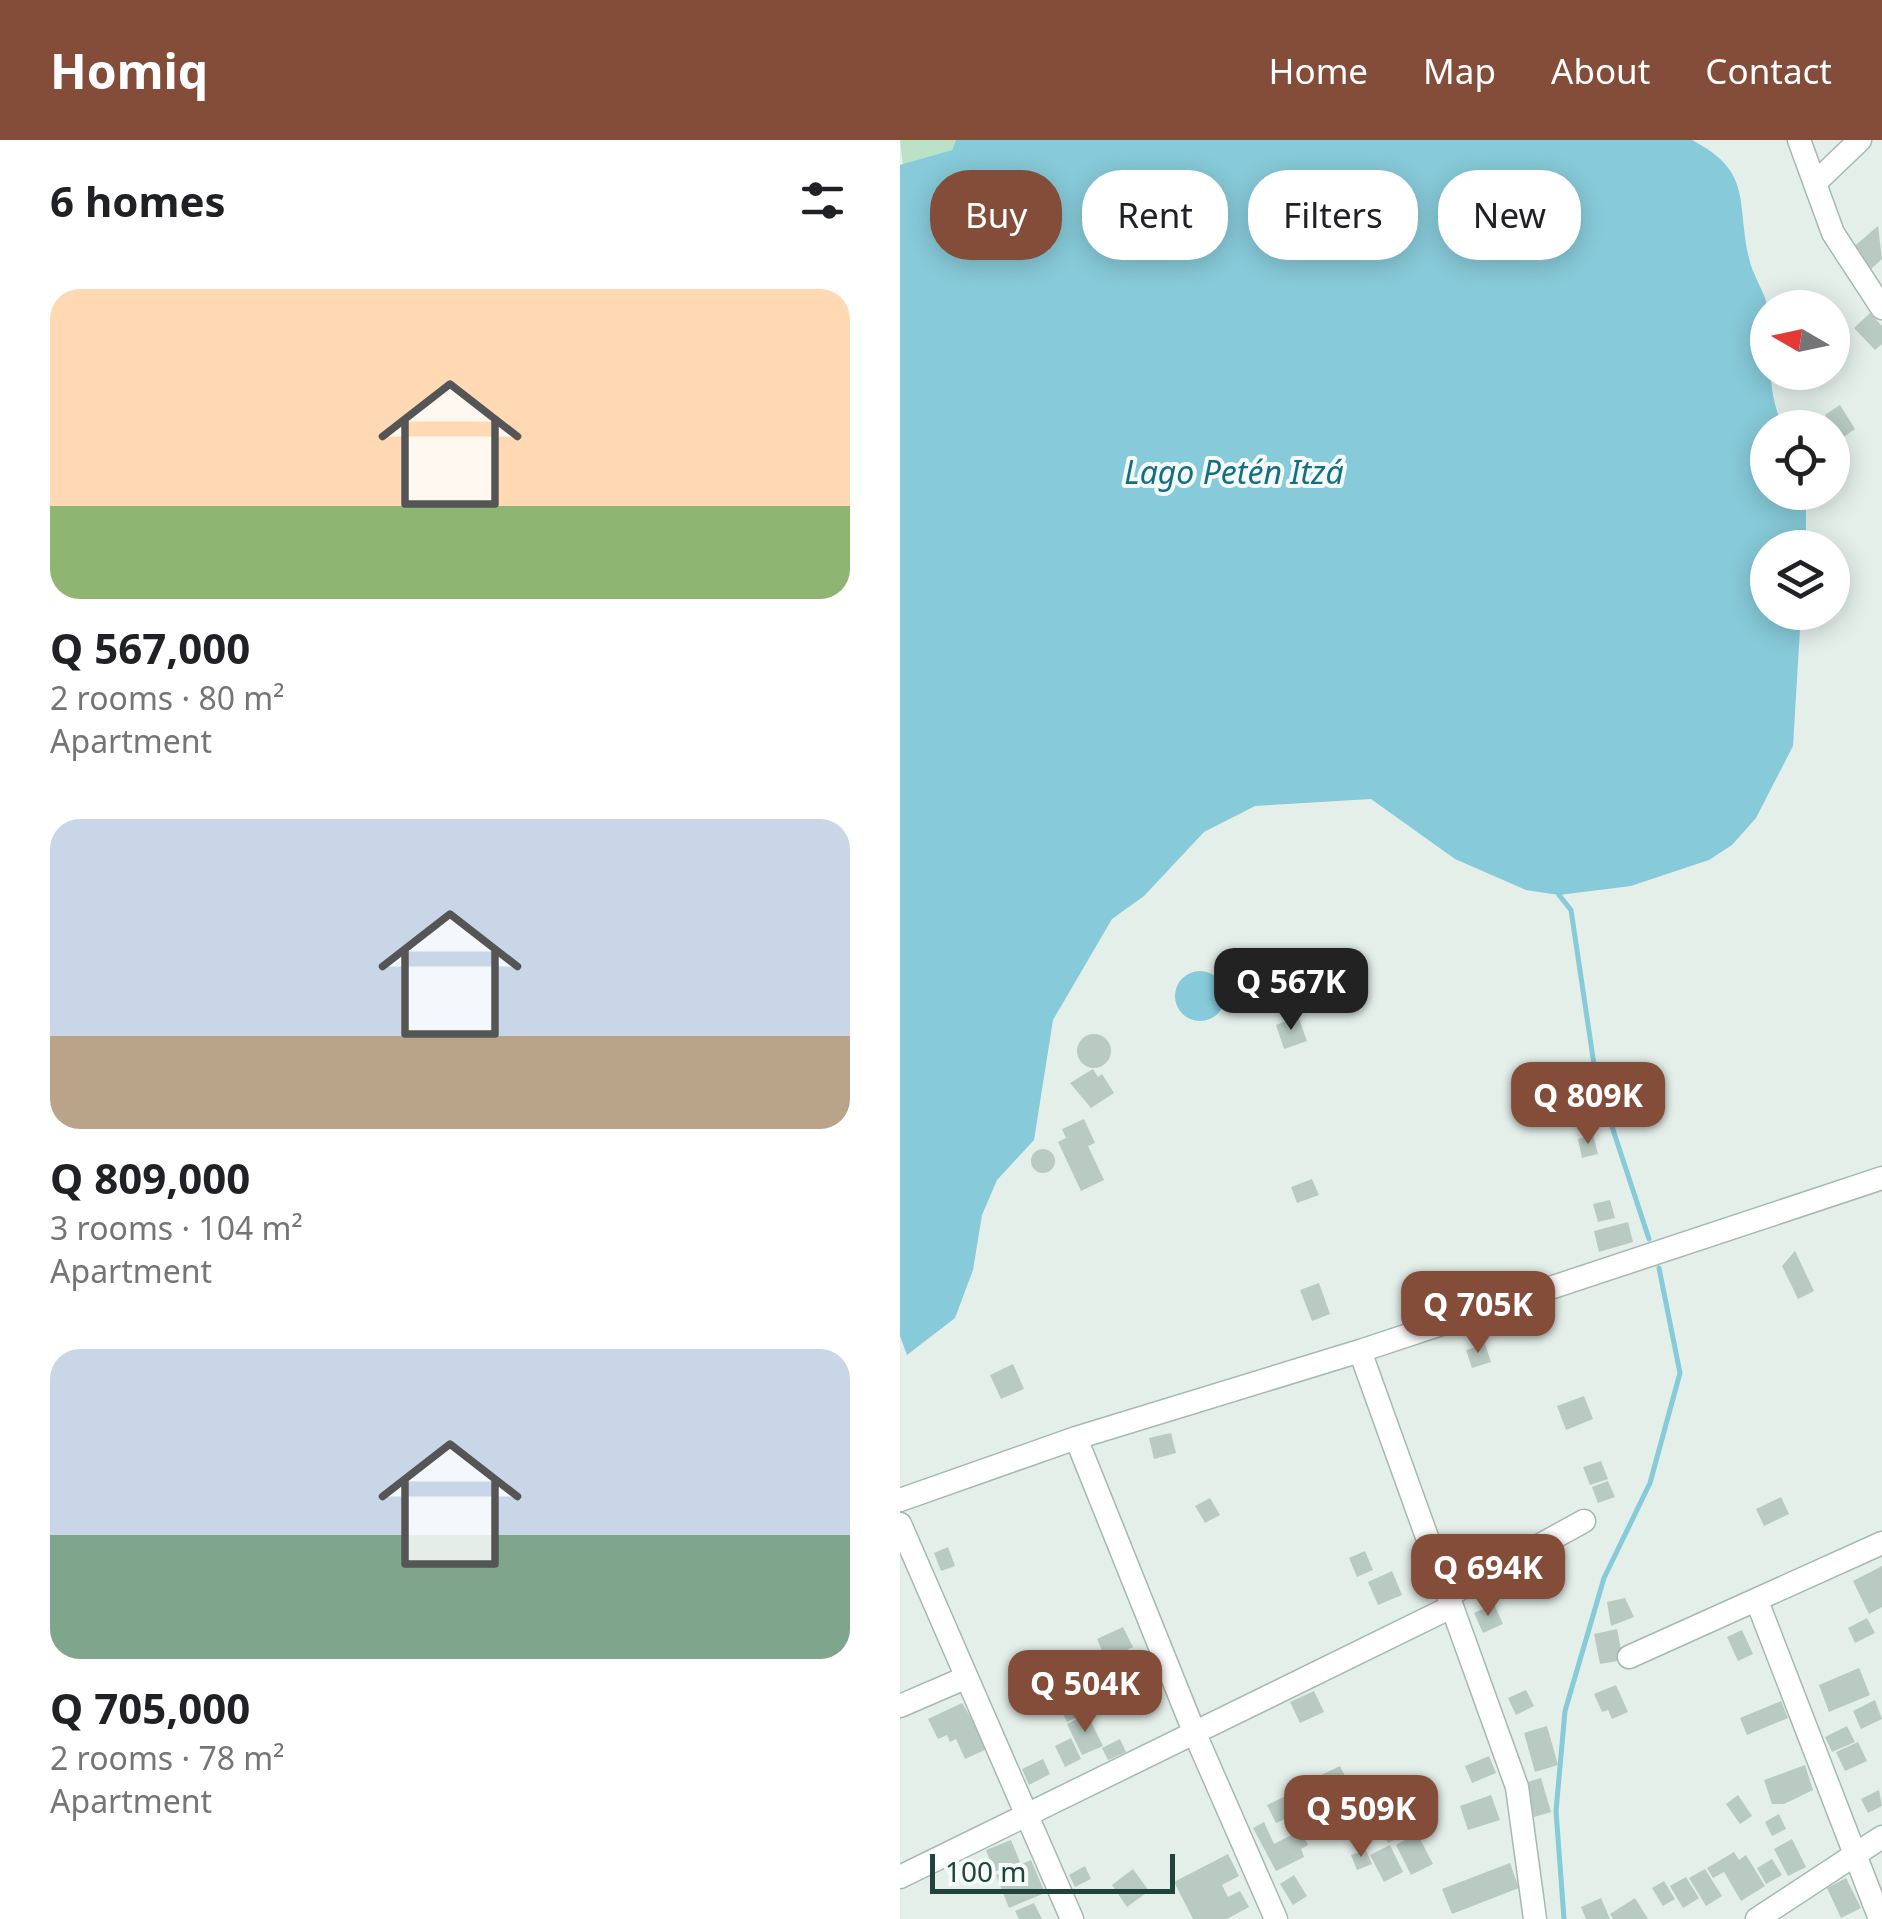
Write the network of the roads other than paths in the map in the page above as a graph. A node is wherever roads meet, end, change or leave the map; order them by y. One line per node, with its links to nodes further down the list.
1 (1798, 140): 3 (street)
2 (1860, 140): 3 (street)
3 (1815, 183): 4 (street)
4 (1878, 292)
5 (1882, 1178): 6 (street)
6 (1360, 1351): 7 (street); 13 (street)
7 (1076, 1438): 8 (street); 17 (street)
8 (900, 1500)
9 (1584, 1521): 13 (street)
10 (900, 1524): 15 (street)
11 (1882, 1543): 12 (street)
12 (1757, 1601): 14 (street); 20 (street)
13 (1449, 1602): 17 (street); 24 (street)
14 (1628, 1657)
15 (966, 1678): 16 (street); 18 (street)
16 (900, 1706)
17 (1195, 1734): 18 (street); 23 (street)
18 (1029, 1817): 21 (street); 22 (street)
19 (1882, 1837): 20 (street)
20 (1852, 1856): 25 (street); 26 (street)
21 (900, 1877)
22 (1072, 1919)
23 (1276, 1919)
24 (1535, 1919)
25 (1757, 1919)
26 (1880, 1919)

